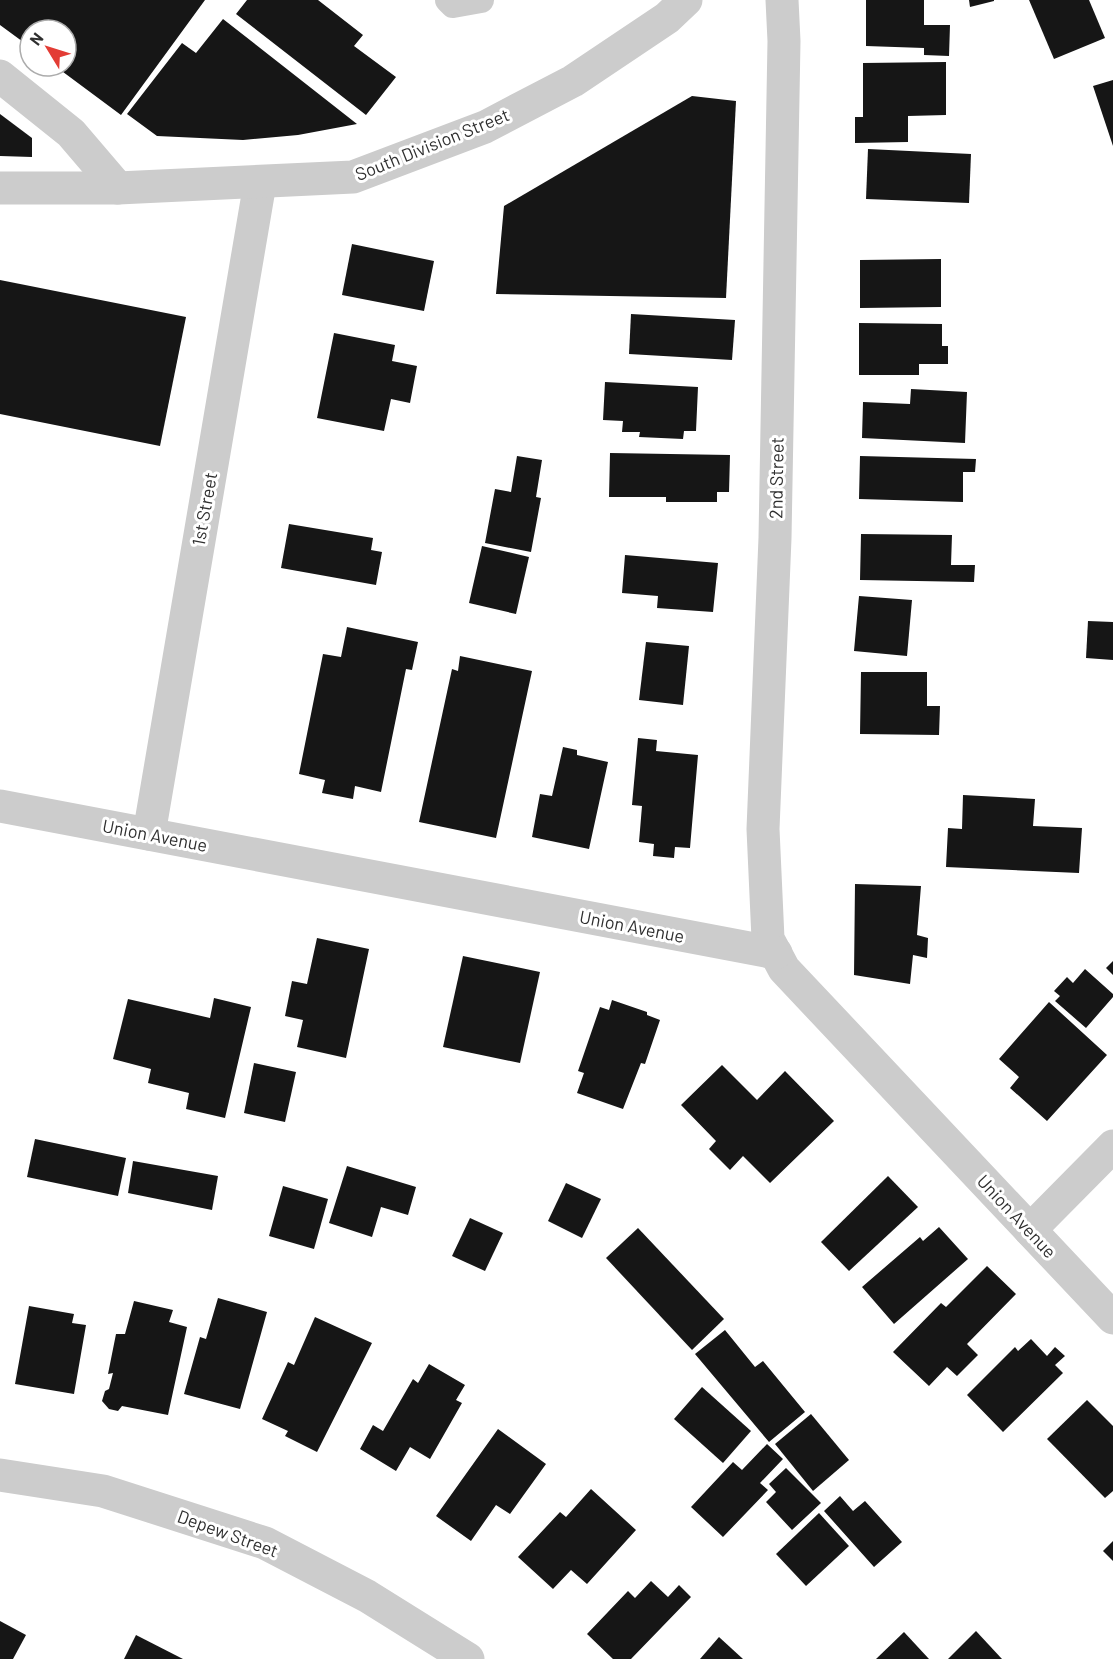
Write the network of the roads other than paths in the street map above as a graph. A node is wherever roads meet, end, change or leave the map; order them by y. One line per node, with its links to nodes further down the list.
1 (448, 0): 2 (lane)
2 (480, 0)
3 (686, 0): 6 (street, South Division Street)
4 (782, 0): 11 (street, 2nd Street)
5 (0, 76): 8 (street)
6 (260, 183): 8 (street, South Division Street); 10 (street, 1st Street)
7 (0, 188): 8 (street, South Division Street)
8 (118, 188)
9 (0, 806): 10 (street, Union Avenue)
10 (149, 834): 11 (street, Union Avenue)
11 (776, 953): 13 (street, Union Avenue)
12 (1113, 1146): 13 (street)
13 (1030, 1230): 14 (street, Union Avenue)
14 (1113, 1318)
15 (0, 1475): 16 (street, Depew Street)
16 (468, 1659)

